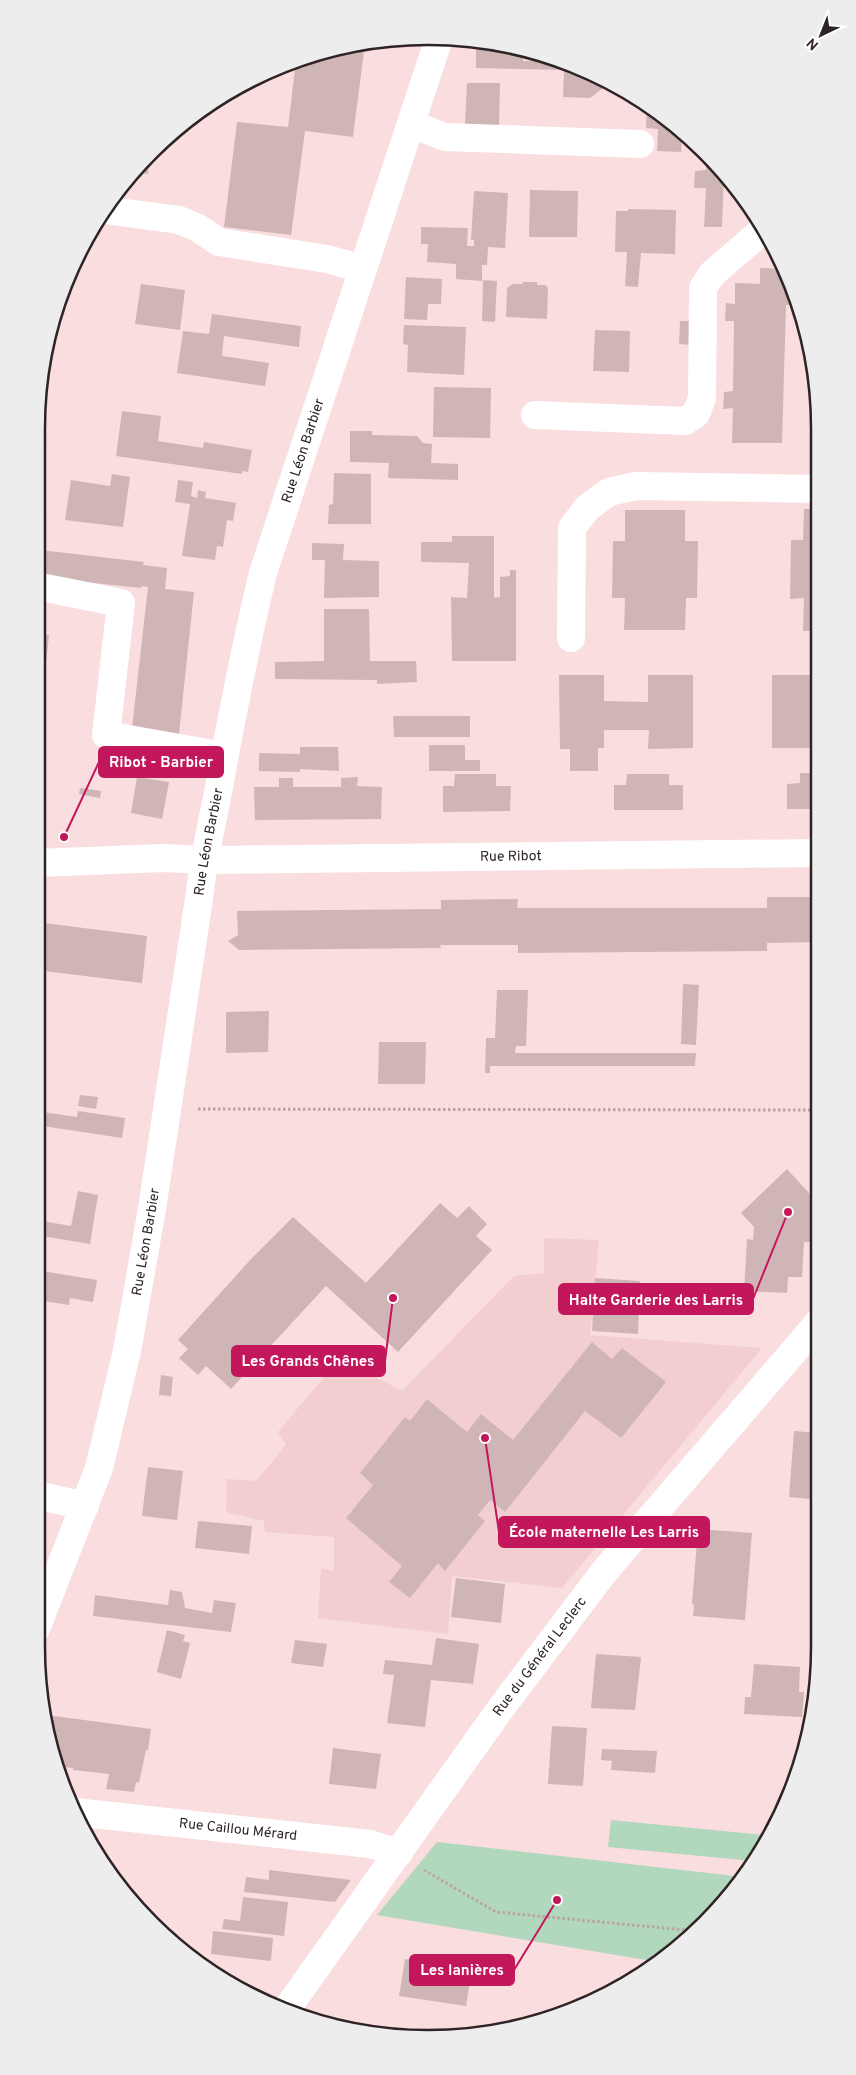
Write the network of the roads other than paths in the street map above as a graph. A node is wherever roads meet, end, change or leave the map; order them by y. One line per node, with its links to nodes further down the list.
1 (437, 45): 2 (street, Rue Léon Barbier)
2 (410, 124): 3 (street); 6 (street, Rue Léon Barbier)
3 (640, 144)
4 (113, 211): 6 (street)
5 (758, 234): 7 (street)
6 (363, 269): 11 (street, Rue Léon Barbier)
7 (535, 415)
8 (811, 489): 10 (street)
9 (45, 588): 11 (street)
10 (571, 638)
11 (224, 756): 13 (street, Rue Léon Barbier)
12 (811, 853): 13 (street, Rue Ribot)
13 (203, 860): 14 (street, Rue Ribot); 17 (street, Rue Léon Barbier)
14 (45, 863)
15 (811, 1331): 20 (street, Rue du Général Leclerc)
16 (45, 1496): 17 (street)
17 (85, 1506): 18 (street, Rue Léon Barbier)
18 (45, 1606)
19 (83, 1813): 20 (street, Rue Caillou Mérard)
20 (399, 1853): 21 (street, Rue du Général Leclerc)
21 (290, 2004)

